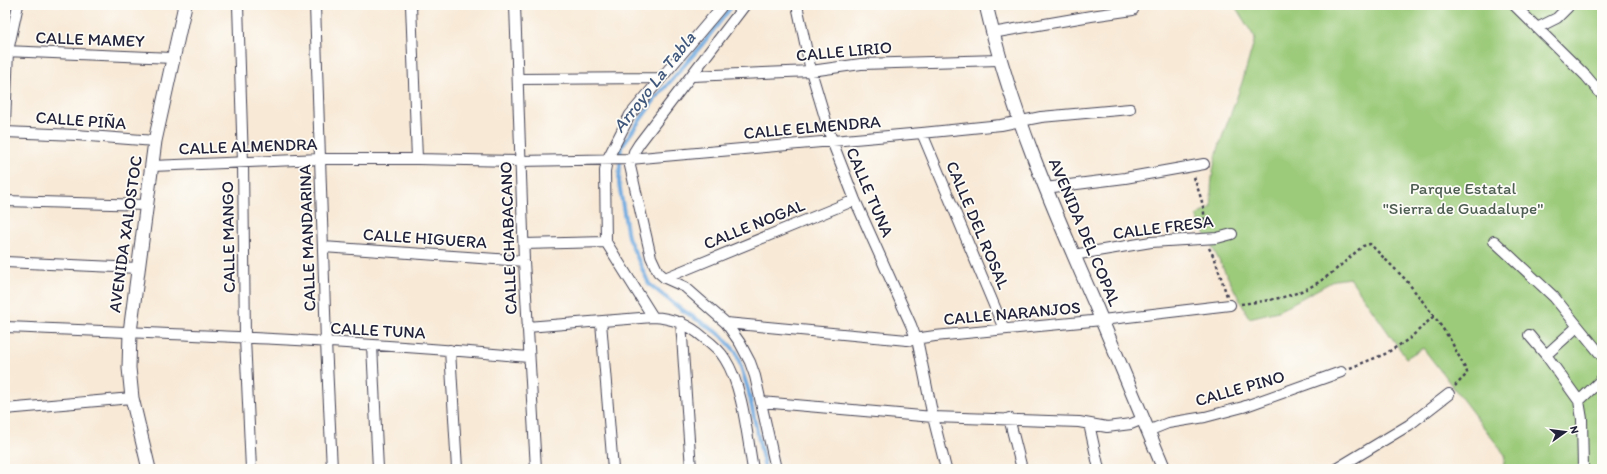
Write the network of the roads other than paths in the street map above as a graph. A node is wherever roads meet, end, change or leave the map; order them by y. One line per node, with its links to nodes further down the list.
1 (18, 5): 16 (street)
2 (185, 5): 17 (street, AVENIDA XALOSTOC)
3 (238, 5): 36 (street, CALLE MANGO)
4 (315, 5): 31 (street, CALLE MANDARINA)
5 (411, 5): 32 (street)
6 (515, 5): 22 (street, CALLE CHABACANO)
7 (723, 5): 21 (street)
8 (745, 5): 20 (street)
9 (797, 5): 19 (street, CALLE TUNA)
10 (986, 5): 15 (street, AVENIDA DEL COPAL)
11 (1514, 5): 14 (street)
12 (1568, 7): 14 (street)
13 (1133, 10): 15 (street)
14 (1537, 28): 23 (street)
15 (992, 33): 18 (street, AVENIDA DEL COPAL)
16 (7, 52): 17 (street, CALLE MAMEY); 26 (street)
17 (173, 58): 29 (street, AVENIDA XALOSTOC)
18 (999, 60): 19 (street, CALLE LIRIO); 25 (street, AVENIDA DEL COPAL)
19 (811, 71): 20 (street, CALLE LIRIO); 30 (street, CALLE TUNA)
20 (692, 76): 33 (street)
21 (660, 78): 22 (street); 34 (street)
22 (518, 79): 35 (street, CALLE CHABACANO)
23 (1602, 95)
24 (1130, 109): 25 (street)
25 (1020, 121): 28 (street, CALLE ELMENDRA); 39 (street, AVENIDA DEL COPAL)
26 (5, 123)
27 (5, 132): 29 (street, CALLE PIÑA)
28 (922, 133): 30 (street, CALLE ELMENDRA); 62 (street, CALLE DEL ROSAL)
29 (155, 141): 38 (street, AVENIDA XALOSTOC)
30 (832, 141): 33 (street, CALLE ELMENDRA); 41 (street, CALLE TUNA)
31 (320, 159): 32 (street, CALLE ALMENDRA); 36 (street, CALLE ALMENDRA); 47 (street, CALLE MANDARINA)
32 (417, 159): 35 (street, CALLE ALMENDRA)
33 (631, 159): 34 (street, CALLE ELMENDRA); 52 (street)
34 (610, 160): 35 (street, CALLE ALMENDRA); 45 (street)
35 (520, 161): 46 (street, CALLE CHABACANO)
36 (243, 163): 38 (street, CALLE ALMENDRA); 65 (street, CALLE MANGO)
37 (1204, 164): 39 (street)
38 (152, 166): 42 (street, AVENIDA XALOSTOC)
39 (1046, 188): 48 (street, AVENIDA DEL COPAL)
40 (5, 200): 42 (street)
41 (855, 200): 52 (street, CALLE NOGAL); 66 (street, CALLE TUNA)
42 (146, 205): 51 (street, AVENIDA XALOSTOC)
43 (1232, 234): 48 (street, CALLE FRESA)
44 (1494, 240): 59 (street)
45 (606, 242): 46 (street); 54 (street)
46 (524, 244): 49 (street, CALLE CHABACANO)
47 (323, 247): 49 (street, CALLE HIGUERA); 67 (street, CALLE MANDARINA)
48 (1073, 255): 55 (street, AVENIDA DEL COPAL)
49 (524, 261): 61 (street, CALLE CHABACANO)
50 (5, 262): 51 (street)
51 (138, 268): 63 (street, AVENIDA XALOSTOC)
52 (665, 278): 58 (street)
53 (1230, 305): 55 (street, CALLE NARANJOS)
54 (653, 317): 56 (street); 57 (street)
55 (1102, 320): 62 (street, CALLE NARANJOS); 82 (street, AVENIDA DEL COPAL)
56 (601, 322): 61 (street); 91 (street)
57 (681, 322): 92 (street); 93 (street)
58 (726, 323): 66 (street); 78 (street)
59 (1577, 326): 70 (street); 71 (street)
60 (5, 327): 63 (street)
61 (527, 327): 72 (street, CALLE CHABACANO)
62 (1004, 329): 66 (street, CALLE NARANJOS)
63 (130, 332): 65 (street, CALLE TUNA); 76 (street, AVENIDA XALOSTOC)
64 (1529, 335): 70 (street)
65 (245, 338): 67 (street, CALLE TUNA); 86 (street, CALLE MANGO)
66 (916, 339): 80 (street, CALLE TUNA)
67 (326, 342): 68 (street, CALLE TUNA); 87 (street, CALLE MANDARINA)
68 (372, 345): 69 (street, CALLE TUNA); 88 (street)
69 (450, 350): 72 (street, CALLE TUNA); 89 (street)
70 (1546, 355): 77 (street)
71 (1602, 356)
72 (529, 357): 90 (street, CALLE CHABACANO)
73 (1341, 372): 84 (street, CALLE PINO)
74 (1602, 379): 77 (street)
75 (1449, 394): 99 (street)
76 (132, 398): 79 (street); 85 (street, AVENIDA XALOSTOC)
77 (1579, 401): 100 (street)
78 (761, 402): 80 (street); 94 (street)
79 (5, 409)
80 (933, 417): 81 (street); 95 (street, CALLE TUNA)
81 (1009, 418): 83 (street); 96 (street)
82 (1143, 419): 83 (street); 84 (street, AVENIDA DEL COPAL)
83 (1089, 424): 97 (street)
84 (1148, 431): 98 (street, AVENIDA DEL COPAL)
85 (148, 469)
86 (251, 469)
87 (332, 469)
88 (378, 469)
89 (457, 469)
90 (536, 469)
91 (613, 469)
92 (691, 469)
93 (753, 469)
94 (776, 469)
95 (946, 469)
96 (1022, 469)
97 (1099, 469)
98 (1164, 469)
99 (1336, 469)
100 (1583, 469)

